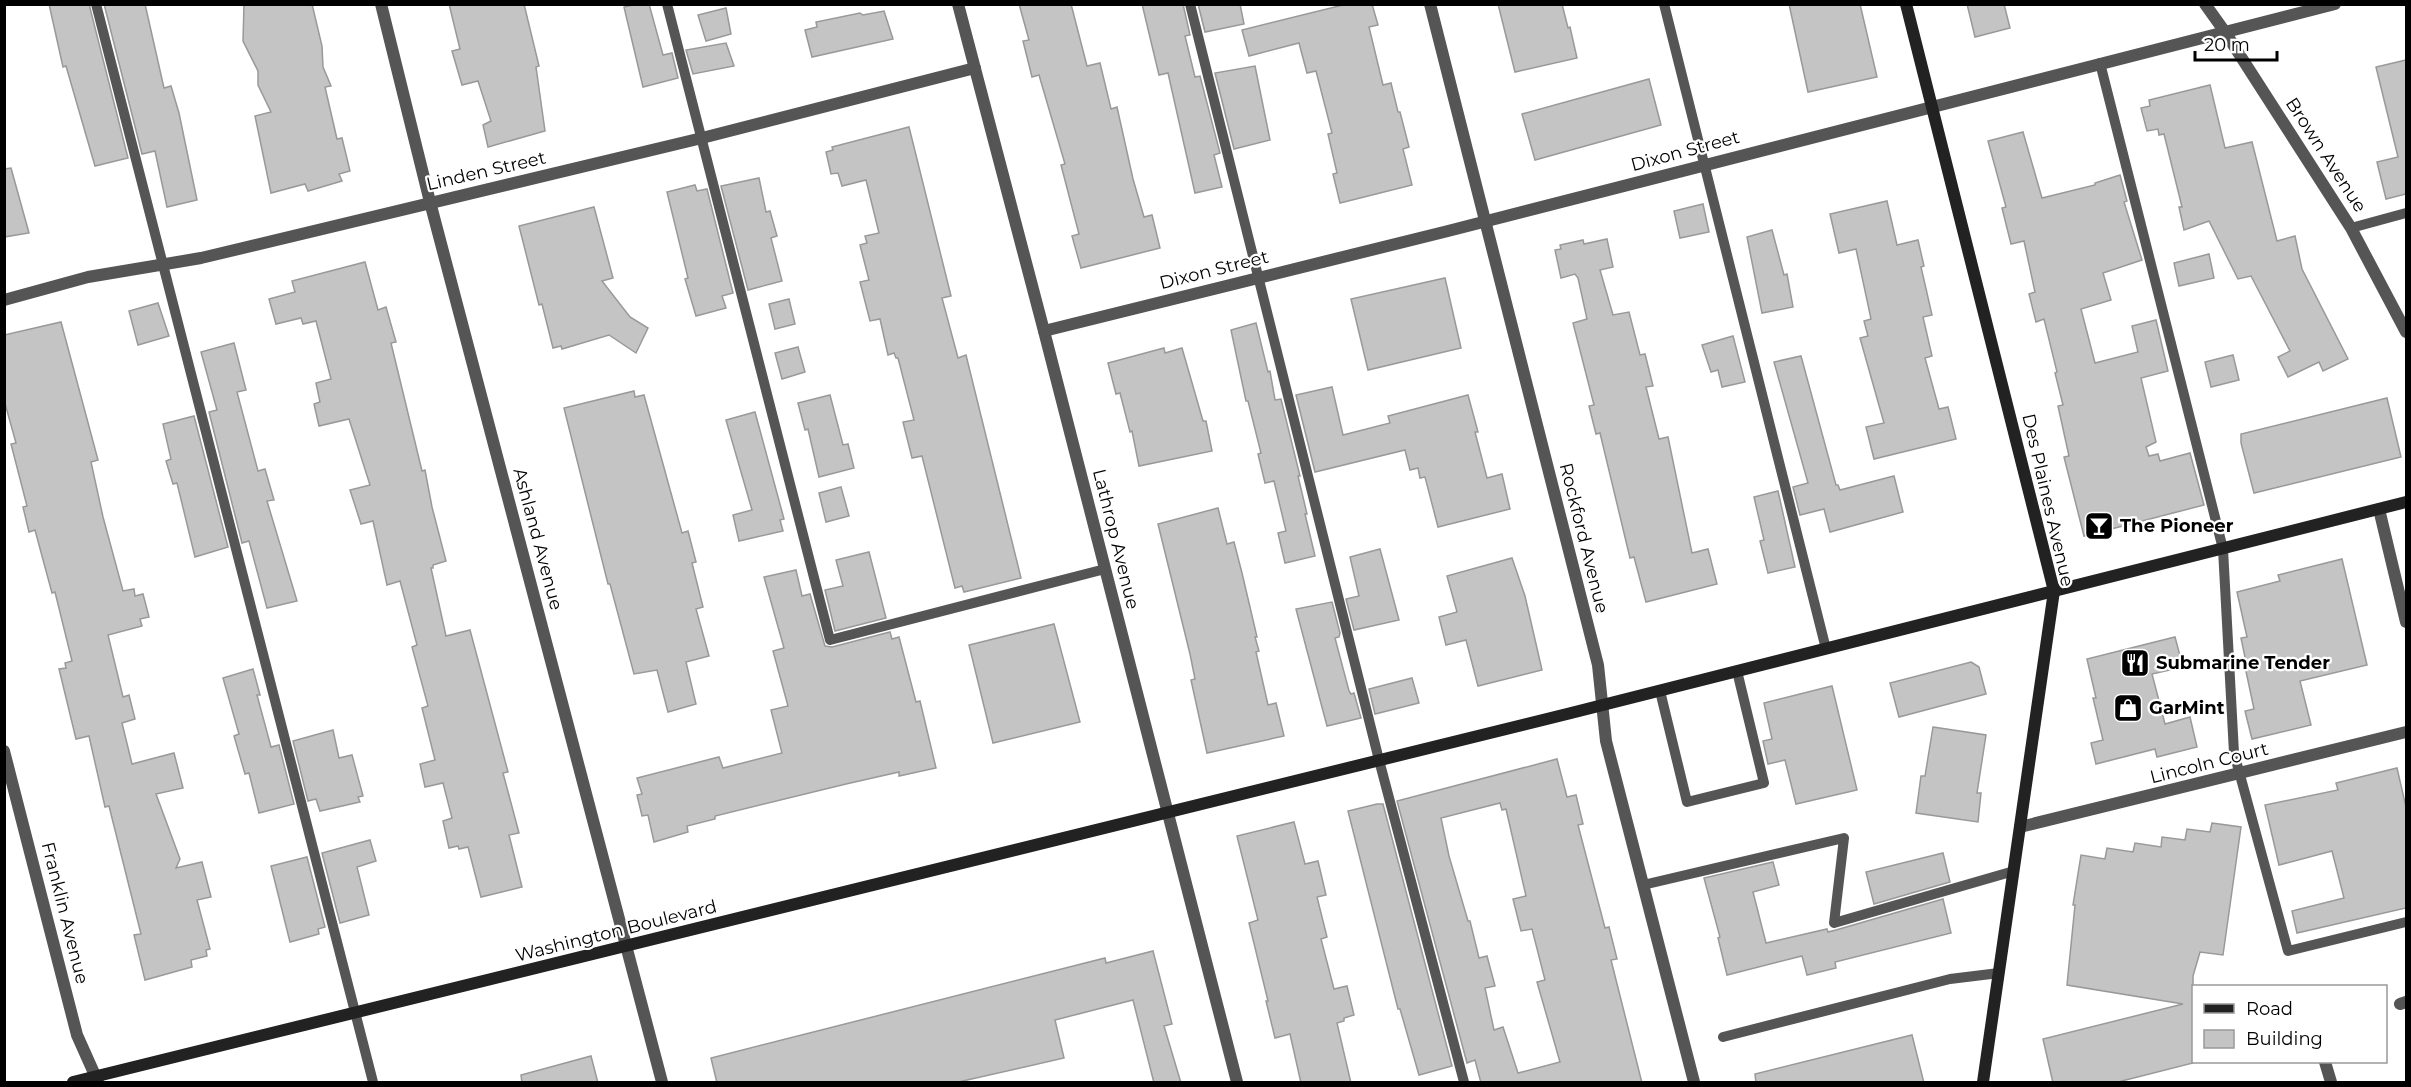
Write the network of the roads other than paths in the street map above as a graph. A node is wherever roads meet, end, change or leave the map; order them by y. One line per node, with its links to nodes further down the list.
1 (96, 4): 21 (lane)
2 (381, 4): 17 (street, Ashland Avenue)
3 (667, 4): 15 (lane)
4 (958, 4): 13 (street, Lathrop Avenue)
5 (1190, 4): 22 (lane)
6 (1430, 4): 19 (street, Rockford Avenue)
7 (1664, 4): 16 (lane)
8 (1906, 4): 14 (street, Des Plaines Avenue)
9 (2205, 4): 11 (street, Brown Avenue)
10 (2335, 4): 11 (street, Dixon Street)
11 (2225, 32): 12 (street, Dixon Street); 20 (street, Brown Avenue)
12 (2100, 63): 14 (street, Dixon Street); 28 (lane)
13 (975, 68): 15 (street, Linden Street); 24 (street, Lathrop Avenue)
14 (1932, 106): 16 (street, Dixon Street); 30 (street, Des Plaines Avenue)
15 (702, 138): 17 (street, Linden Street); 29 (lane)
16 (1704, 165): 19 (street, Dixon Street); 32 (lane)
17 (430, 202): 21 (street, Linden Street); 45 (street, Ashland Avenue)
18 (2406, 213): 20 (lane)
19 (1486, 221): 22 (street, Dixon Street); 35 (street, Rockford Avenue)
20 (2351, 228): 25 (street, Brown Avenue)
21 (164, 266): 23 (street, Linden Street); 47 (lane)
22 (1260, 277): 24 (street, Dixon Street); 38 (lane)
23 (4, 300)
24 (1044, 331): 29 (street, Lathrop Avenue)
25 (2406, 332)
26 (2406, 502): 27 (street, Washington Boulevard)
27 (2379, 509): 28 (street, Washington Boulevard); 31 (street)
28 (2223, 549): 30 (street, Washington Boulevard); 39 (lane)
29 (1106, 569): 40 (street, Lathrop Avenue)
30 (2054, 591): 32 (street, Washington Boulevard); 41 (street, Des Plaines Avenue)
31 (2406, 622)
32 (1826, 649): 33 (street, Washington Boulevard)
33 (1737, 671): 34 (street, Washington Boulevard); 34 (lane)
34 (1660, 691): 35 (street, Washington Boulevard)
35 (1601, 705): 38 (street, Washington Boulevard); 43 (street, Rockford Avenue)
36 (2406, 732): 39 (street, Lincoln Court)
37 (4, 751): 50 (street, Franklin Avenue)
38 (1379, 760): 40 (street, Washington Boulevard); 55 (lane)
39 (2240, 775): 41 (street, Lincoln Court); 44 (lane)
40 (1168, 812): 45 (street, Washington Boulevard); 54 (street, Lathrop Avenue)
41 (2020, 827): 42 (street, Des Plaines Avenue)
42 (2014, 871): 43 (lane); 46 (street, Des Plaines Avenue)
43 (1643, 885): 56 (street, Rockford Avenue)
44 (2406, 922)
45 (627, 947): 47 (street, Washington Boulevard); 53 (street, Ashland Avenue)
46 (1999, 974): 48 (lane); 57 (street, Des Plaines Avenue)
47 (355, 1014): 50 (street, Washington Boulevard); 52 (lane)
48 (1723, 1037)
49 (2325, 1063): 58 (street)
50 (96, 1080): 51 (street, Washington Boulevard)
51 (72, 1083)
52 (373, 1083)
53 (662, 1083)
54 (1237, 1083)
55 (1464, 1083)
56 (1694, 1083)
57 (1983, 1083)
58 (2331, 1083)

